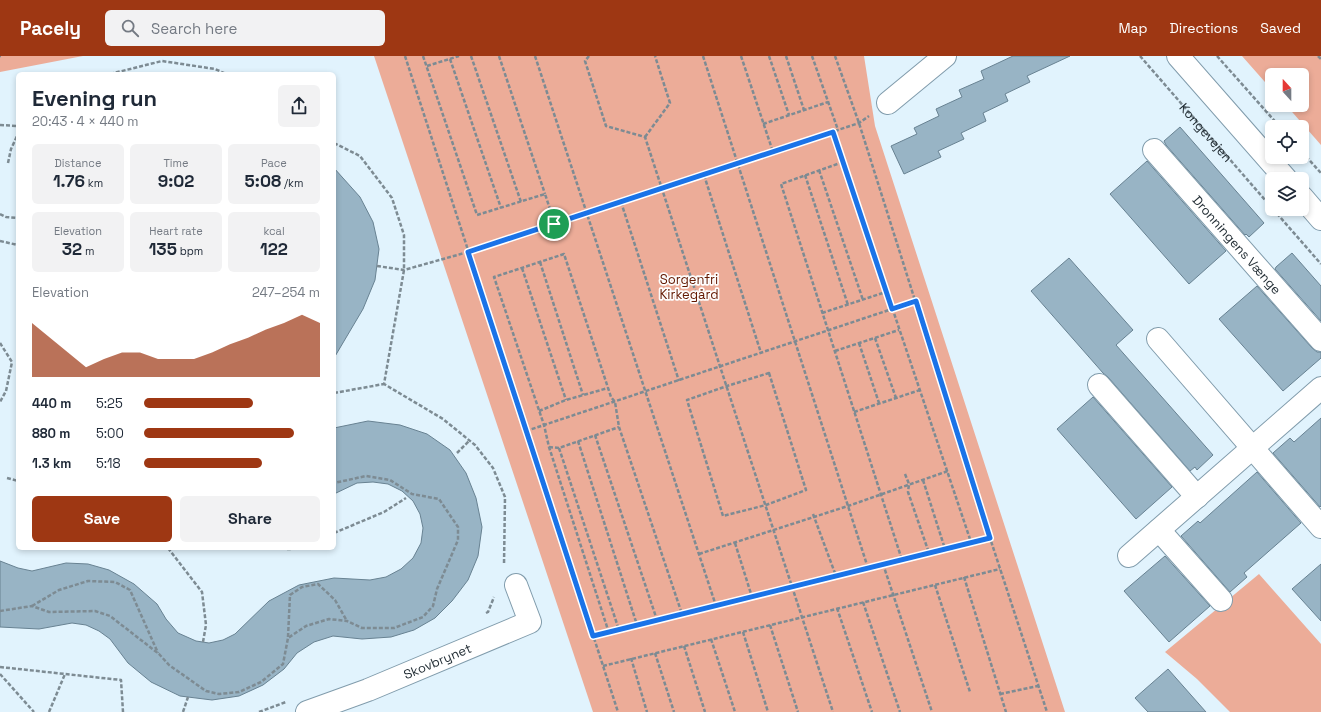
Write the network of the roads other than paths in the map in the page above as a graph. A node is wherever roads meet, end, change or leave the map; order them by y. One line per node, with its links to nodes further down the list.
1 (945, 56): 3 (street)
2 (1178, 56): 5 (street)
3 (888, 103)
4 (1154, 150): 9 (street, Dronningens Vænge)
5 (1280, 172)
6 (1309, 205): 7 (street)
7 (1321, 219)
8 (1158, 339): 12 (street)
9 (1321, 340)
10 (1099, 385): 13 (street)
11 (1321, 388): 12 (street)
12 (1252, 449): 13 (street); 14 (street)
13 (1197, 497): 15 (street)
14 (1321, 527)
15 (1159, 530): 16 (street); 18 (street)
16 (1129, 556)
17 (516, 585): 19 (street, Skovbrynet)
18 (1221, 600)
19 (307, 712)

